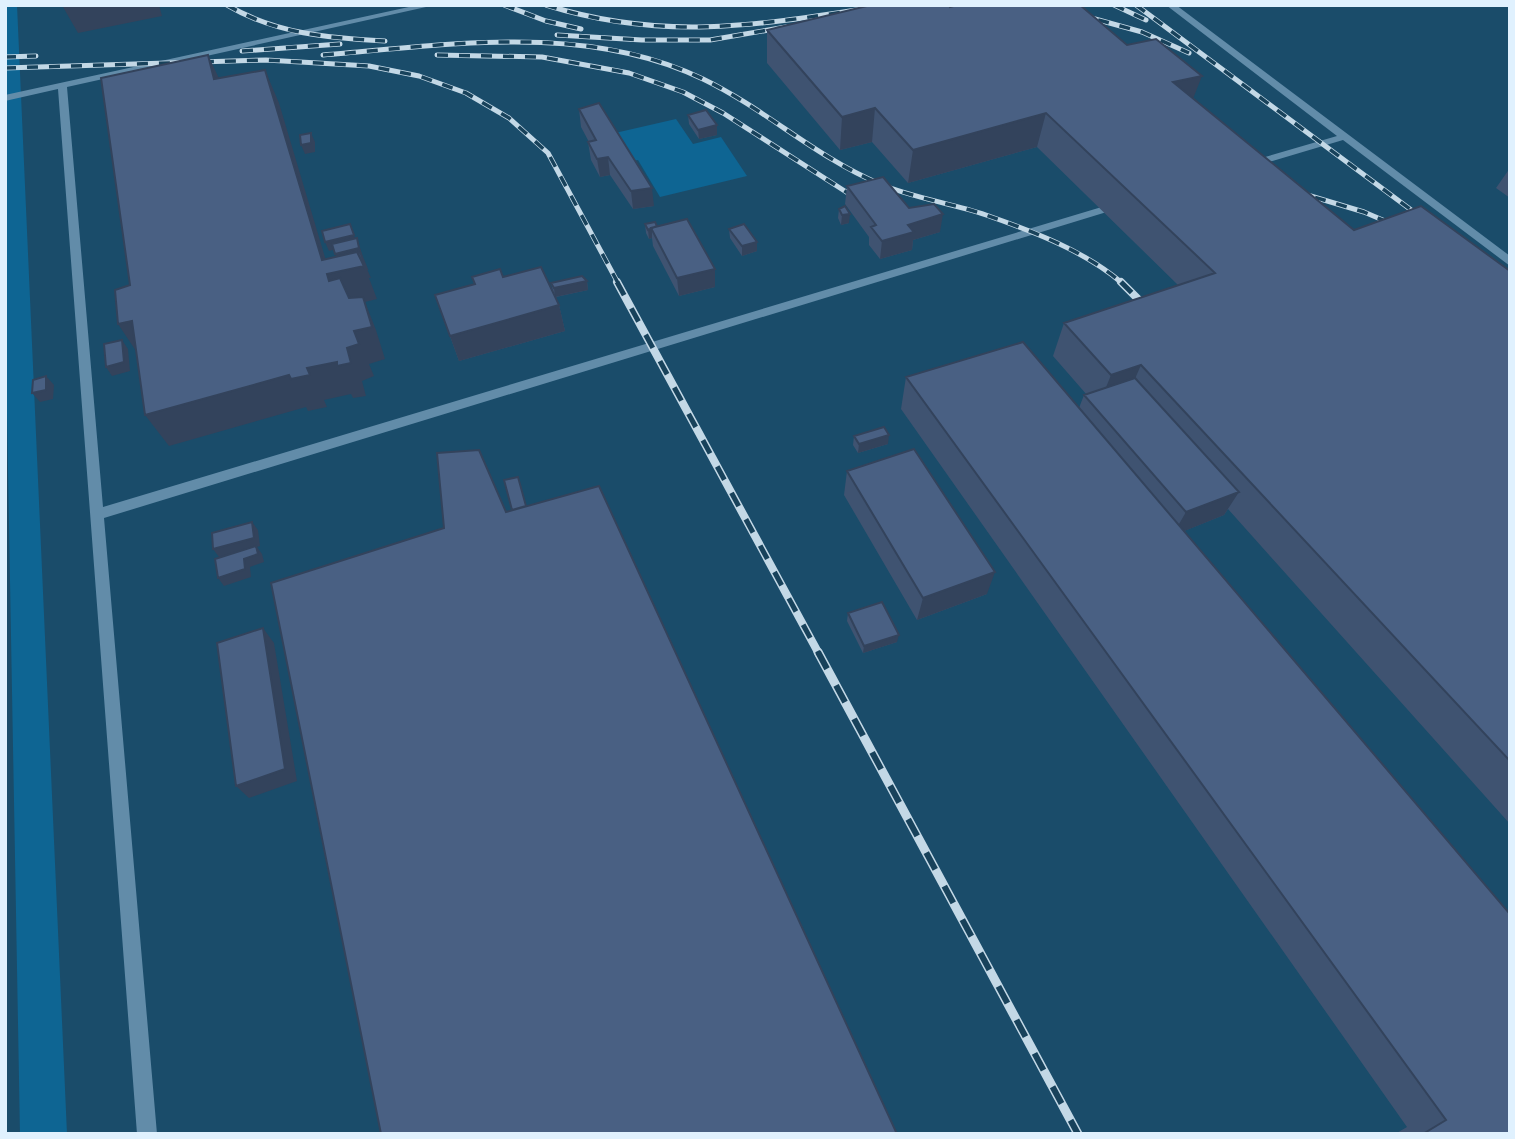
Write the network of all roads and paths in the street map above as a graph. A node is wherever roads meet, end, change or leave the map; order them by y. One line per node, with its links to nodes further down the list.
1 (431, 5): 3 (lane)
2 (1170, 5): 5 (lane)
3 (62, 86): 4 (lane); 9 (lane)
4 (5, 98)
5 (1343, 136): 6 (lane); 8 (lane)
6 (1237, 169)
7 (1131, 201): 9 (lane)
8 (1510, 262)
9 (98, 514): 10 (lane)
10 (147, 1134)

